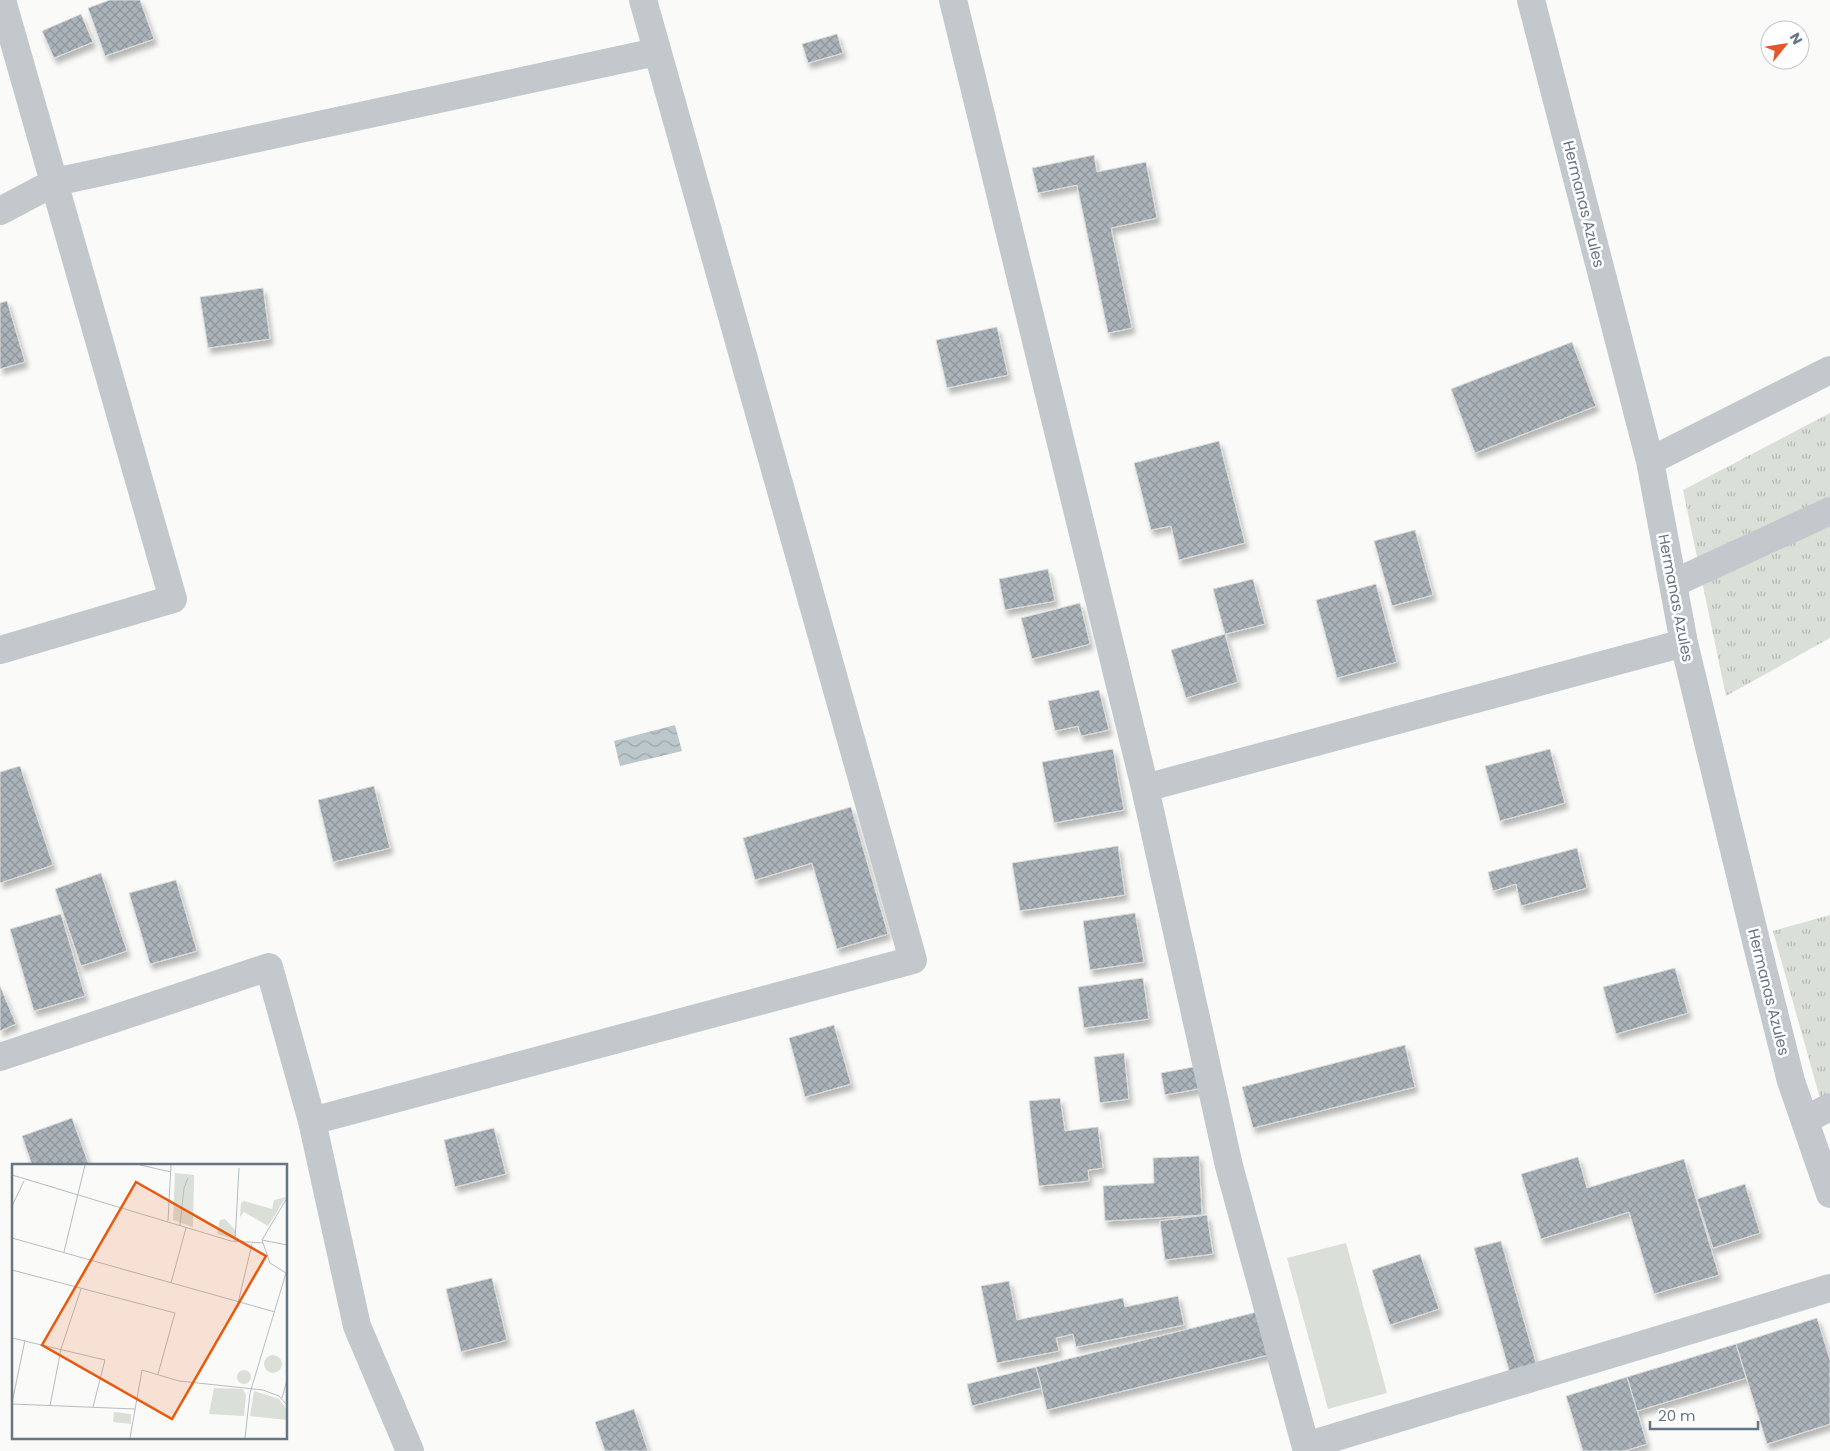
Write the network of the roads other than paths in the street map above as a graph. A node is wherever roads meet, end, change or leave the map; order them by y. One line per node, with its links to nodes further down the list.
1 (2, 0): 6 (street)
2 (643, 0): 5 (street)
3 (953, 0): 14 (street)
4 (1531, 0): 9 (street, Hermanas Azules)
5 (656, 52): 6 (street); 18 (street)
6 (55, 182): 7 (street); 13 (street)
7 (0, 211)
8 (1830, 370): 9 (street)
9 (1650, 461): 11 (street, Hermanas Azules)
10 (1830, 511): 11 (street)
11 (1674, 583): 12 (street, Hermanas Azules)
12 (1684, 643): 14 (street); 17 (street, Hermanas Azules)
13 (0, 650)
14 (1145, 788): 21 (street)
15 (0, 1057): 18 (street)
16 (1830, 1107): 17 (street)
17 (1805, 1120): 19 (street, Hermanas Azules)
18 (312, 1121): 22 (street)
19 (1830, 1194)
20 (1830, 1288): 21 (street)
21 (1306, 1449)
22 (410, 1451)

